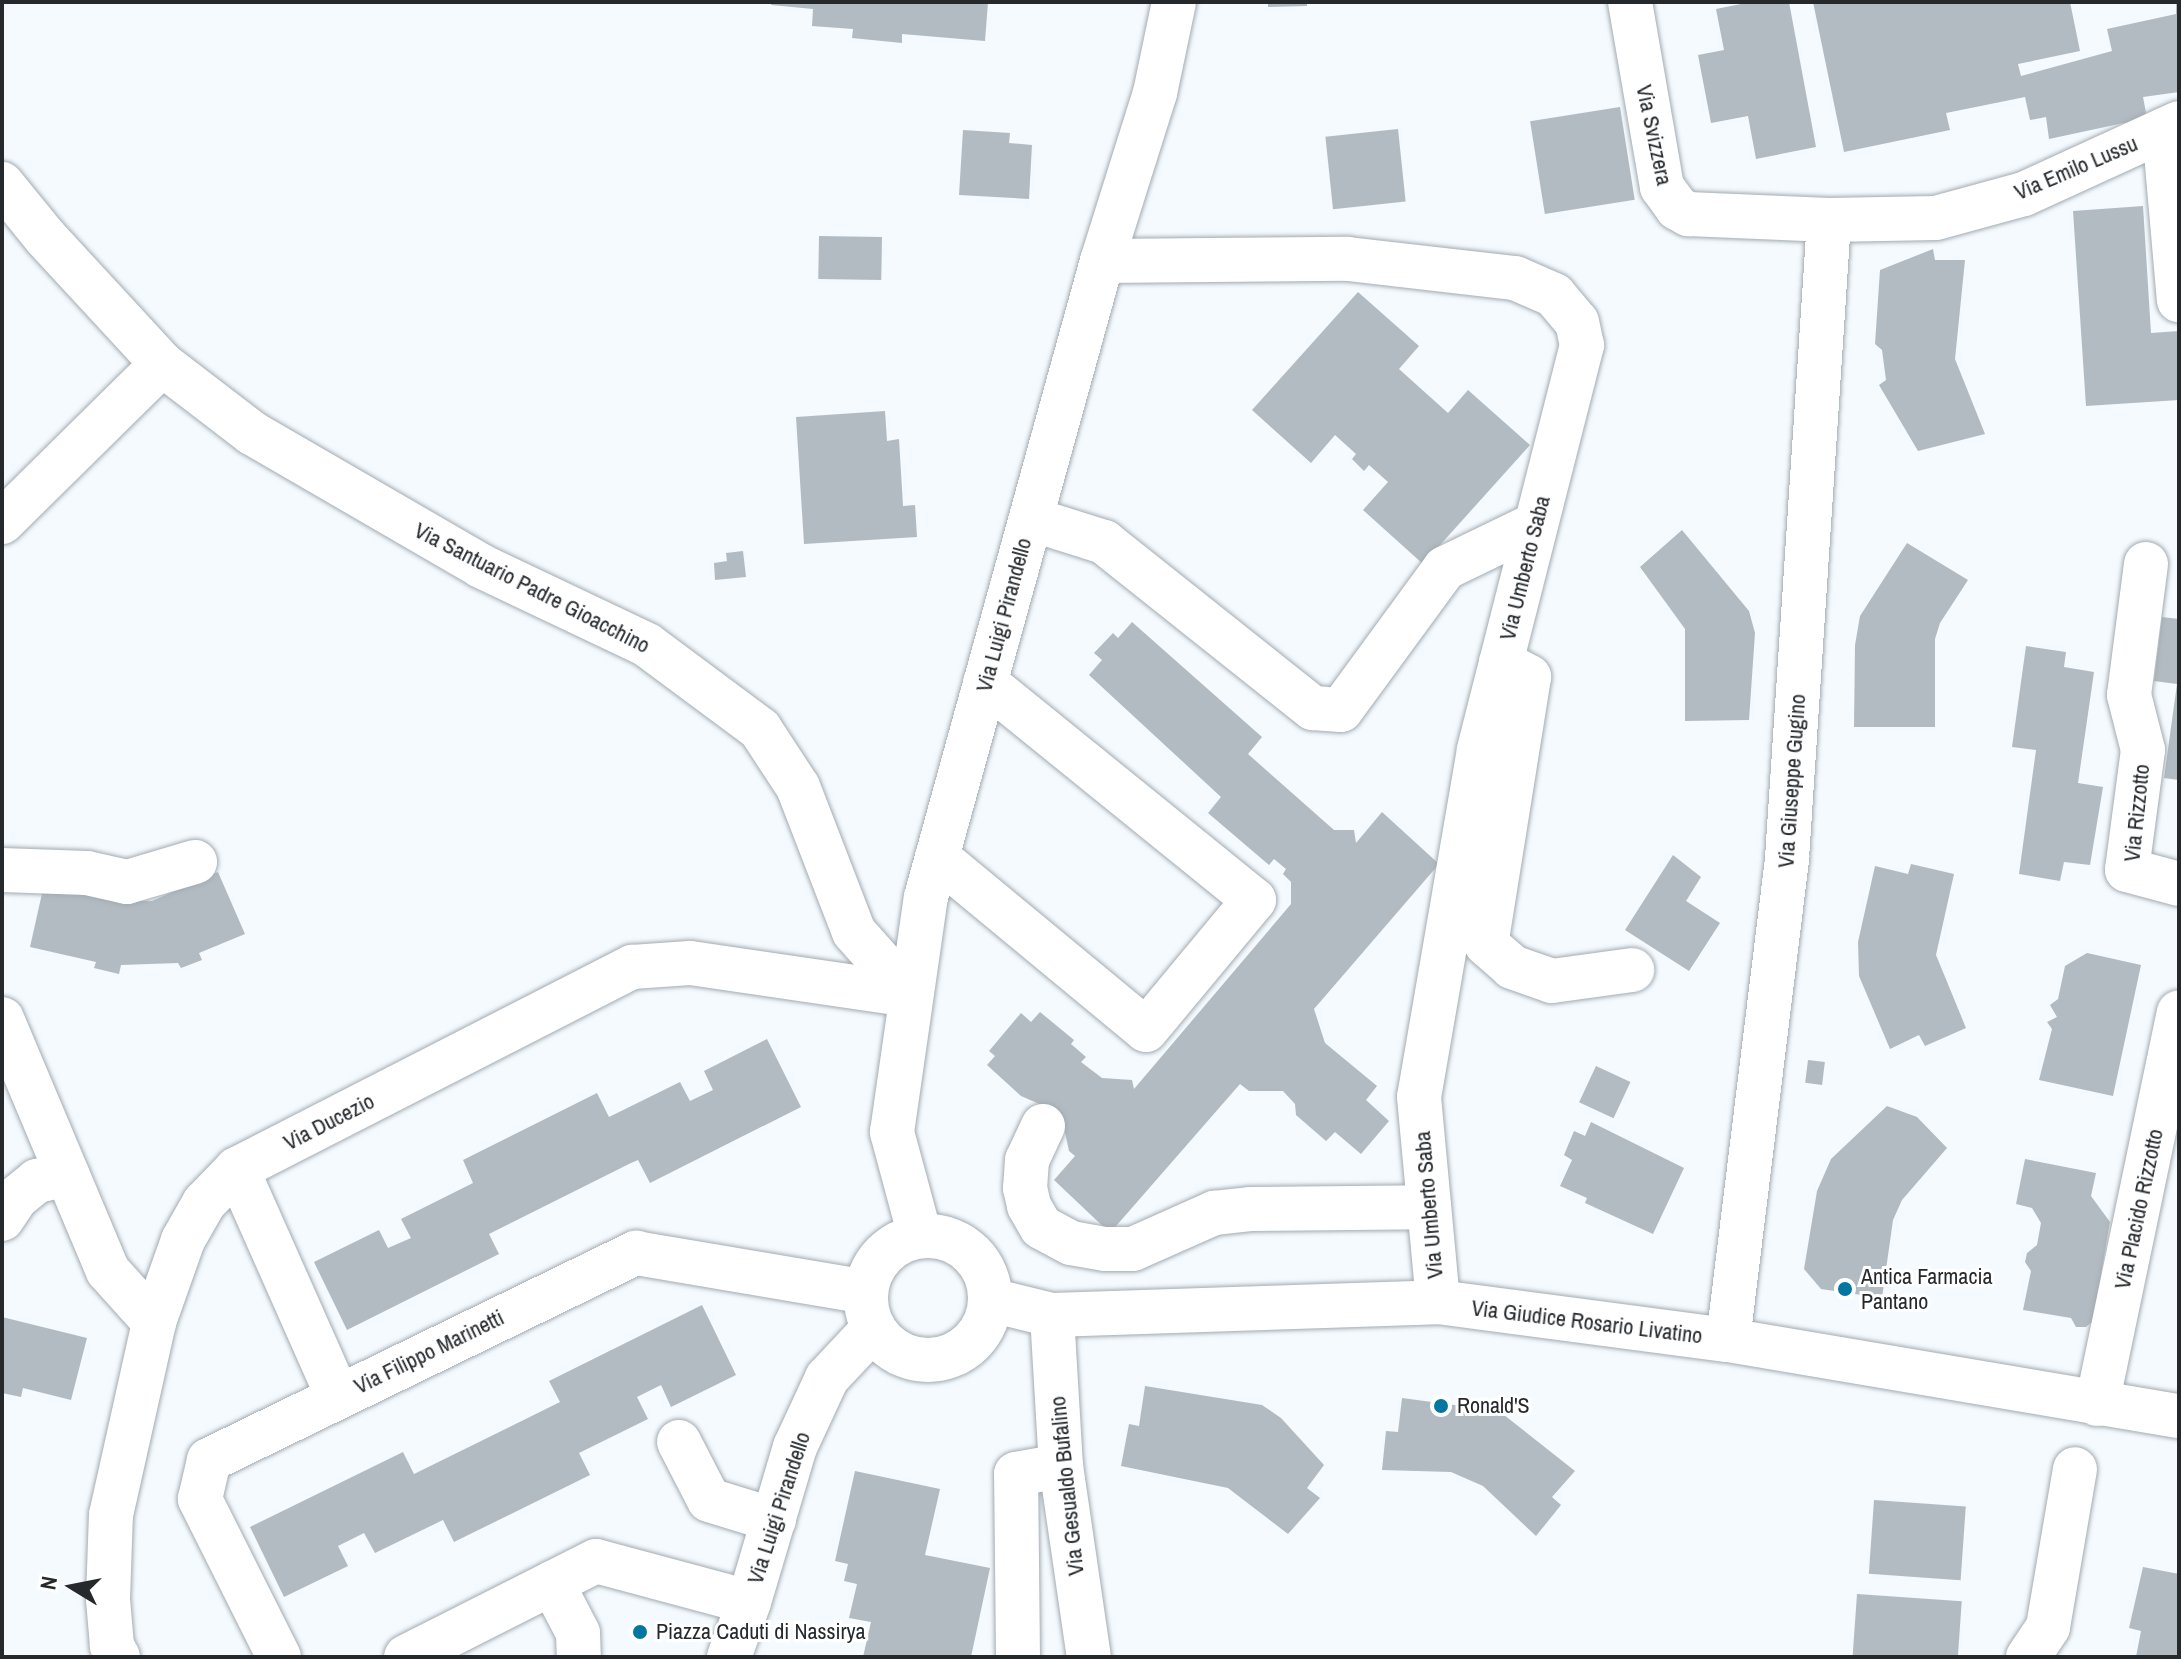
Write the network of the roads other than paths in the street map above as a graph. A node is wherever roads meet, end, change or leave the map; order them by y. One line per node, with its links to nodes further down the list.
1 (1174, 2): 6 (street, Via Luigi Pirandello)
2 (1630, 2): 5 (street, Via Svizzera)
3 (2172, 126): 5 (street, Via Emilo Lussu); 7 (street)
4 (2, 184): 8 (street, Via Santuario Padre Gioacchino)
5 (1829, 220): 35 (street, Via Giuseppe Gugino)
6 (1102, 261): 9 (street, Via Luigi Pirandello); 11 (street, Via Umberto Saba)
7 (2179, 300)
8 (162, 364): 10 (street); 20 (street, Via Santuario Padre Gioacchino)
9 (1031, 519): 11 (street); 14 (street, Via Luigi Pirandello)
10 (2, 522)
11 (1536, 524): 13 (street, Via Umberto Saba)
12 (2146, 564): 18 (street, Via Rizzotto)
13 (1501, 662): 19 (street); 27 (street, Via Umberto Saba)
14 (985, 682): 15 (street, Via Luigi Pirandello); 15 (street)
15 (937, 857): 20 (street, Via Luigi Pirandello)
16 (195, 862): 17 (street)
17 (2, 870)
18 (2179, 884)
19 (1632, 970)
20 (910, 995): 25 (street, Via Ducezio); 29 (street, Via Luigi Pirandello)
21 (2179, 1013): 24 (street, Via Placido Rizzotto)
22 (2, 1019): 26 (street)
23 (1043, 1126): 27 (street)
24 (2167, 1138): 37 (street, Via Placido Rizzotto)
25 (237, 1169): 34 (street, Via Ducezio); 36 (street)
26 (67, 1174): 28 (street); 34 (street)
27 (1429, 1207): 31 (street, Via Umberto Saba)
28 (2, 1219)
29 (920, 1236): 30 (street); 32 (street)
30 (991, 1300): 32 (street); 33 (street, Via Giudice Rosario Livatino)
31 (1438, 1302): 33 (street, Via Giudice Rosario Livatino); 35 (street, Via Giudice Rosario Livatino)
32 (869, 1310): 36 (street, Via Filippo Marinetti); 42 (street, Via Luigi Pirandello)
33 (1052, 1315): 40 (street, Via Gesualdo Bufalino)
34 (154, 1322): 45 (street, Via Ducezio)
35 (1728, 1340): 37 (street, Via Giudice Rosario Livatino)
36 (338, 1397): 46 (street, Via Filippo Marinetti)
37 (2097, 1404): 38 (street, Via Giudice Rosario Livatino)
38 (2179, 1416)
39 (679, 1442): 42 (street)
40 (1061, 1466): 50 (street); 51 (street, Via Gesualdo Bufalino)
41 (2075, 1469): 52 (street)
42 (774, 1520): 44 (street, Via Luigi Pirandello)
43 (552, 1583): 44 (street); 47 (street); 48 (street)
44 (749, 1602): 49 (street, Via Luigi Pirandello)
45 (118, 1657)
46 (279, 1657)
47 (406, 1657)
48 (579, 1657)
49 (729, 1657)
50 (1018, 1657)
51 (1089, 1657)
52 (2028, 1657)

